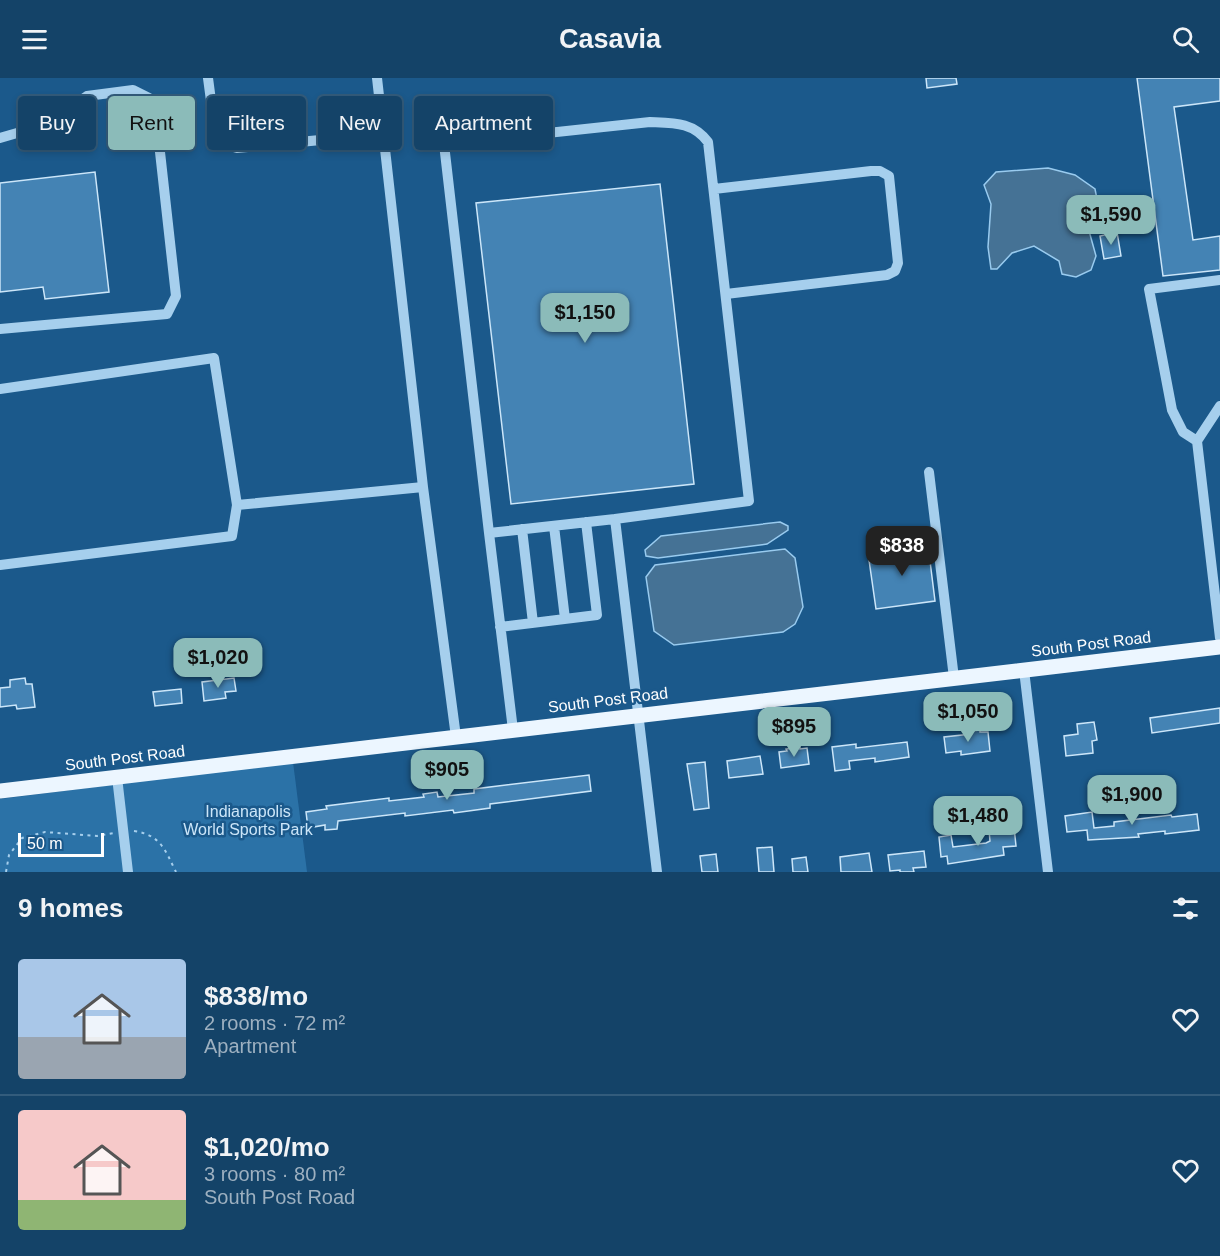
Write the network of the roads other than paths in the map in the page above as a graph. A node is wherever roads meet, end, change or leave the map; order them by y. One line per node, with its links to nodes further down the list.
1 (208, 78): 5 (street)
2 (377, 78): 3 (street)
3 (379, 96)
4 (0, 138): 10 (street)
5 (318, 140)
6 (385, 150): 15 (street)
7 (714, 189): 9 (street); 9 (street); 21 (street)
8 (1220, 280): 13 (street)
9 (726, 294): 17 (street)
10 (0, 329)
11 (0, 389): 16 (street)
12 (1220, 406): 13 (street)
13 (1197, 441): 26 (street)
14 (929, 472): 29 (street)
15 (423, 487): 16 (street); 32 (street)
16 (237, 505): 22 (street)
17 (615, 519): 18 (street); 30 (street)
18 (586, 522): 19 (street); 23 (street)
19 (554, 526): 20 (street); 23 (street)
20 (522, 529): 21 (street); 24 (street)
21 (489, 533): 25 (street)
22 (0, 565)
23 (565, 619): 24 (street)
24 (533, 623): 25 (street)
25 (500, 627): 31 (street)
26 (1220, 638)
27 (1220, 647): 28 (main road, South Post Road)
28 (1024, 670): 29 (main road, South Post Road); 37 (street)
29 (954, 678): 30 (main road, South Post Road)
30 (637, 714): 31 (main road, South Post Road); 36 (street)
31 (513, 730): 32 (main road, South Post Road)
32 (456, 737): 33 (main road, South Post Road)
33 (117, 777): 34 (main road, South Post Road); 35 (street)
34 (0, 791)
35 (128, 872)
36 (657, 872)
37 (1048, 872)

